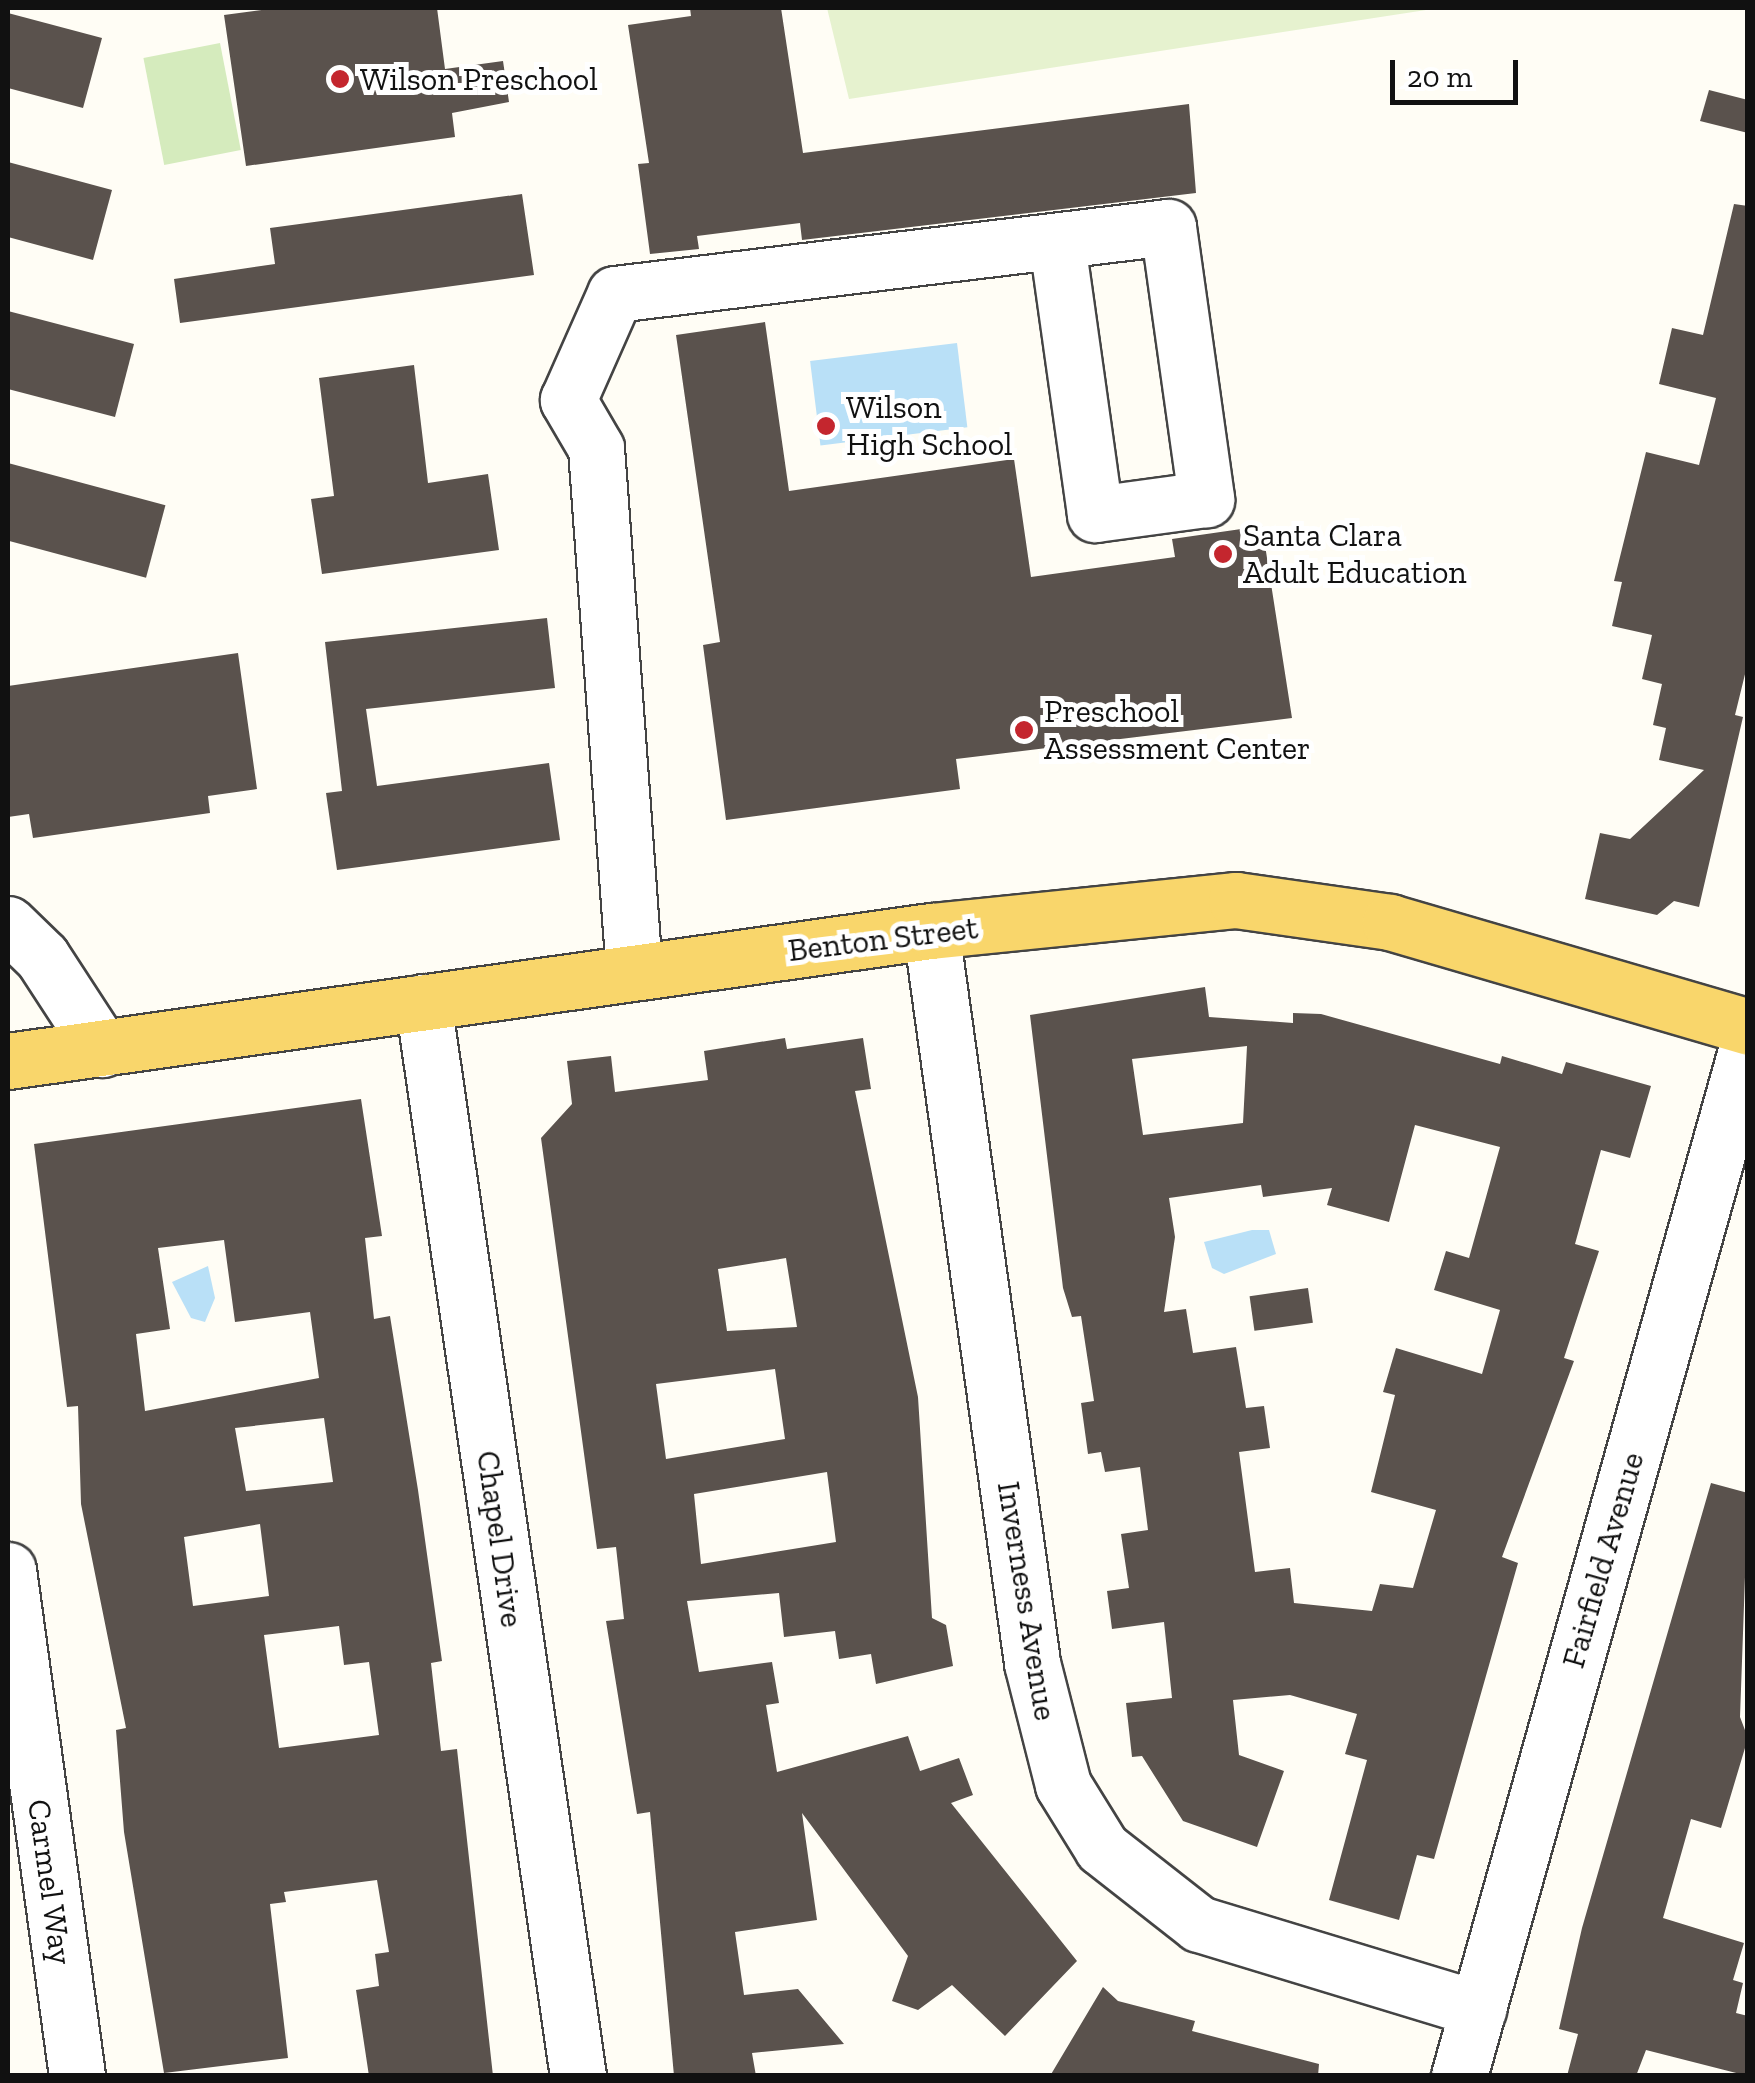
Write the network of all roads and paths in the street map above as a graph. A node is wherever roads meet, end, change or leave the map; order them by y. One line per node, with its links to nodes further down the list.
1 (1057, 242): 1 (street); 4 (street)
2 (8, 924): 8 (street)
3 (931, 932): 4 (main road, Benton Street); 6 (main road, Benton Street); 11 (street, Inverness Avenue)
4 (634, 972): 5 (main road, Benton Street)
5 (422, 1002): 8 (main road, Benton Street); 13 (street, Chapel Drive)
6 (1748, 1027)
7 (1748, 1044): 11 (street, Fairfield Avenue)
8 (102, 1049): 9 (main road, Benton Street)
9 (8, 1061)
10 (8, 1570): 12 (street, Carmel Way)
11 (1478, 2010): 14 (street, Fairfield Avenue)
12 (77, 2076)
13 (578, 2076)
14 (1458, 2076)

